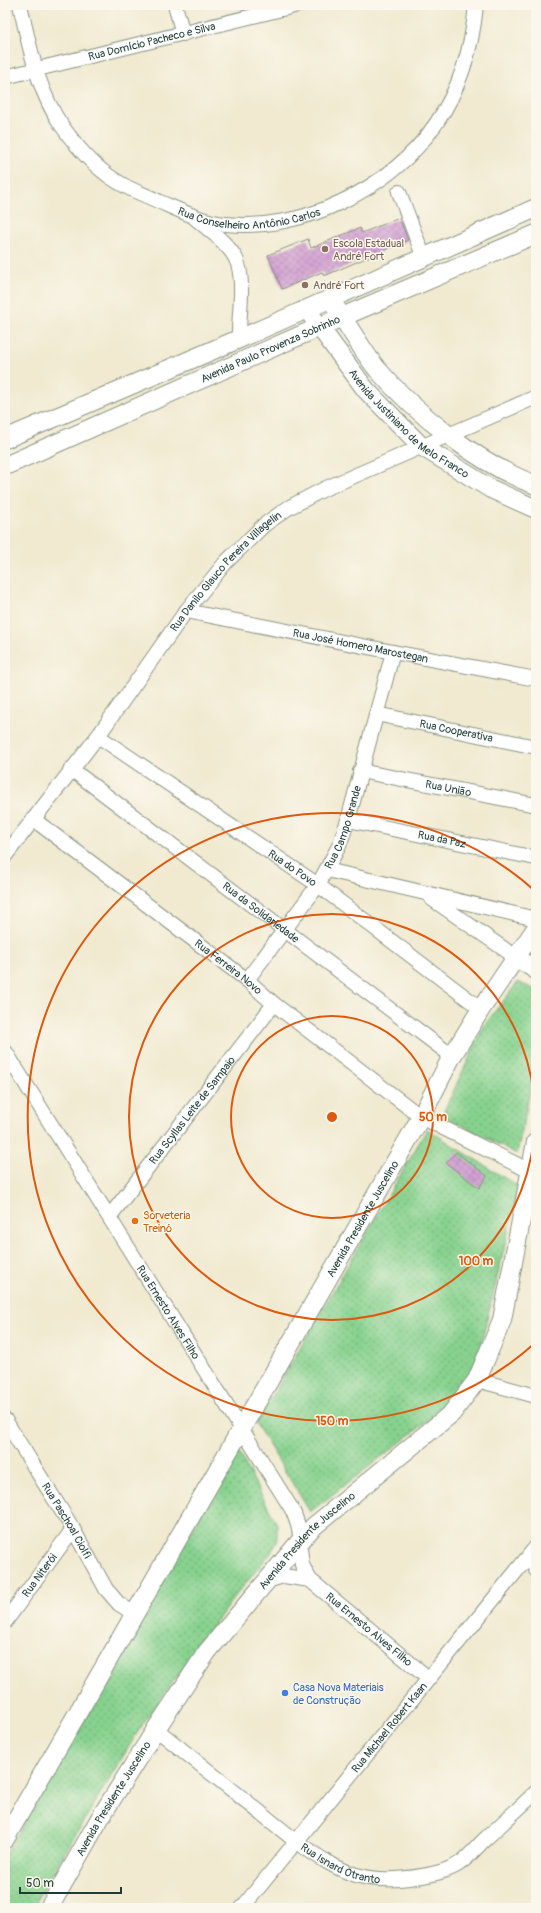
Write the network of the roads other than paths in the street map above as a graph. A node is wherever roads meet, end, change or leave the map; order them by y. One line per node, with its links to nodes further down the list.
1 (20, 5): 6 (street, Rua Conselheiro Antônio Carlos)
2 (175, 5): 5 (street)
3 (298, 5): 5 (street, Rua Domício Pacheco e Silva)
4 (476, 5): 10 (street, Rua Conselheiro Antônio Carlos)
5 (183, 34): 6 (street, Rua Domício Pacheco e Silva)
6 (35, 69): 7 (street, Rua Domício Pacheco e Silva); 10 (street, Rua Conselheiro Antônio Carlos)
7 (5, 77)
8 (399, 192): 12 (street)
9 (536, 208): 12 (main road, Avenida Paulo Provenza Sobrinho)
10 (191, 216): 17 (street)
11 (536, 234): 15 (main road, Avenida Paulo Provenza Sobrinho)
12 (424, 258): 13 (main road, Avenida Paulo Provenza Sobrinho)
13 (330, 300): 14 (main road, Avenida Paulo Provenza Sobrinho); 15 (main road, Avenida Justiniano de Melo Franco)
14 (307, 309): 16 (main road, Avenida Justiniano de Melo Franco); 17 (main road, Avenida Paulo Provenza Sobrinho)
15 (342, 317): 16 (main road, Avenida Paulo Provenza Sobrinho); 19 (main road, Avenida Justiniano de Melo Franco)
16 (319, 328): 21 (main road, Avenida Justiniano de Melo Franco); 22 (main road, Avenida Paulo Provenza Sobrinho)
17 (239, 339): 20 (main road, Avenida Paulo Provenza Sobrinho)
18 (536, 397): 19 (street, Rua Danilo Glauco Pereira Villagelin)
19 (450, 436): 21 (street, Rua Danilo Glauco Pereira Villagelin); 23 (main road, Avenida Justiniano de Melo Franco)
20 (5, 439)
21 (421, 446): 24 (main road, Avenida Justiniano de Melo Franco); 25 (street, Rua Danilo Glauco Pereira Villagelin)
22 (5, 466)
23 (536, 485)
24 (536, 509)
25 (186, 610): 26 (street, Rua José Homero Marostegan); 29 (street, Rua Danilo Glauco Pereira Villagelin)
26 (393, 652): 27 (street, Rua José Homero Marostegan); 28 (street, Rua Campo Grande)
27 (536, 679)
28 (376, 714): 30 (street, Rua Cooperativa); 32 (street, Rua Campo Grande)
29 (98, 736): 31 (street, Rua Danilo Glauco Pereira Villagelin); 39 (street, Rua do Povo)
30 (536, 746)
31 (71, 769): 34 (street, Rua Danilo Glauco Pereira Villagelin); 43 (street, Rua da Solidariedade)
32 (360, 771): 33 (street, Rua União); 35 (street, Rua Campo Grande)
33 (536, 805)
34 (34, 819): 36 (street, Rua Danilo Glauco Pereira Villagelin); 46 (street, Rua Ferreira Novo)
35 (348, 820): 37 (street, Rua da Paz); 38 (street, Rua Campo Grande)
36 (5, 856)
37 (536, 858)
38 (327, 870): 39 (street, Rua Campo Grande); 40 (street, Rua do Povo)
39 (318, 885): 43 (street, Rua Campo Grande); 48 (street, Rua do Povo)
40 (425, 894): 41 (street, Rua do Povo); 44 (street)
41 (536, 919)
42 (536, 928): 44 (main road, Avenida Presidente Juscelino)
43 (285, 929): 46 (street, Rua Campo Grande); 50 (street, Rua da Solidariedade)
44 (517, 958): 45 (main road); 48 (main road, Avenida Presidente Juscelino)
45 (536, 970)
46 (247, 980): 47 (street, Rua Ferreira Novo)
47 (274, 1004): 51 (street, Rua Ferreira Novo); 54 (street, Rua Scyllas Leite de Sampaio)
48 (481, 1009): 50 (main road, Avenida Presidente Juscelino)
49 (5, 1051): 54 (street, Rua Ernesto Alves Filho)
50 (452, 1056): 51 (main road, Avenida Presidente Juscelino)
51 (421, 1117): 53 (street); 58 (main road, Avenida Presidente Juscelino)
52 (536, 1142): 53 (main road, Avenida Presidente Juscelino)
53 (533, 1173): 55 (main road, Avenida Presidente Juscelino)
54 (110, 1216): 58 (street, Rua Ernesto Alves Filho)
55 (477, 1380): 56 (street); 60 (main road, Avenida Presidente Juscelino)
56 (536, 1396)
57 (5, 1420): 59 (street, Rua Paschoal Ciolfi)
58 (241, 1428): 60 (street, Rua Ernesto Alves Filho); 65 (main road, Avenida Presidente Juscelino)
59 (73, 1529): 65 (street, Rua Paschoal Ciolfi); 66 (street, Rua Niterói)
60 (301, 1540): 63 (street, Rua Ernesto Alves Filho); 64 (main road, Avenida Presidente Juscelino)
61 (534, 1550): 62 (street); 67 (street, Rua Michael Robert Kaan)
62 (536, 1570)
63 (310, 1580): 64 (street); 67 (street, Rua Ernesto Alves Filho)
64 (266, 1581): 68 (main road, Avenida Presidente Juscelino)
65 (135, 1614): 70 (main road, Avenida Presidente Juscelino)
66 (5, 1622)
67 (428, 1678): 71 (street, Rua Michael Robert Kaan)
68 (156, 1729): 71 (street, Rua Isnard Otranto); 72 (main road, Avenida Presidente Juscelino)
69 (536, 1792): 71 (street, Rua Isnard Otranto)
70 (5, 1839)
71 (297, 1842): 73 (street, Rua Michael Robert Kaan)
72 (49, 1908)
73 (242, 1908)

